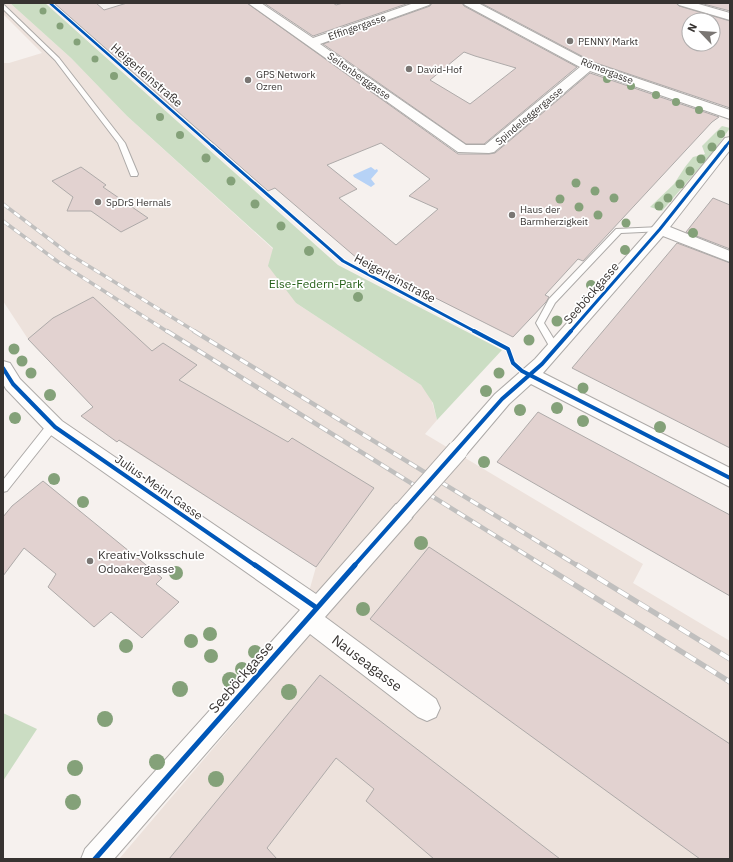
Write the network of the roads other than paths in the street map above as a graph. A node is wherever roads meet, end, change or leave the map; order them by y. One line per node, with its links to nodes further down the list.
1 (254, 3): 7 (street, Seitenberggasse)
2 (425, 3): 7 (street, Effingergasse)
3 (469, 3): 8 (street, Römergasse)
4 (683, 3): 6 (street)
5 (3, 6): 12 (lane)
6 (730, 17)
7 (311, 43): 11 (street, Seitenberggasse)
8 (588, 66): 9 (street, Römergasse); 11 (street, Spindeleggergasse)
9 (730, 115)
10 (730, 141): 13 (street, Seeböckgasse)
11 (463, 149)
12 (134, 174)
13 (660, 229): 14 (street); 15 (street, Seeböckgasse); 15 (lane)
14 (730, 257)
15 (555, 349): 17 (street, Seeböckgasse)
16 (3, 368): 18 (street, Julius-Meinl-Gasse)
17 (530, 375): 19 (street); 21 (street, Seeböckgasse, bridge)
18 (53, 425): 20 (lane); 21 (street, Julius-Meinl-Gasse)
19 (730, 478)
20 (3, 488)
21 (312, 613): 22 (street, Nauseagasse); 23 (street, Seeböckgasse)
22 (427, 708)
23 (95, 859)

